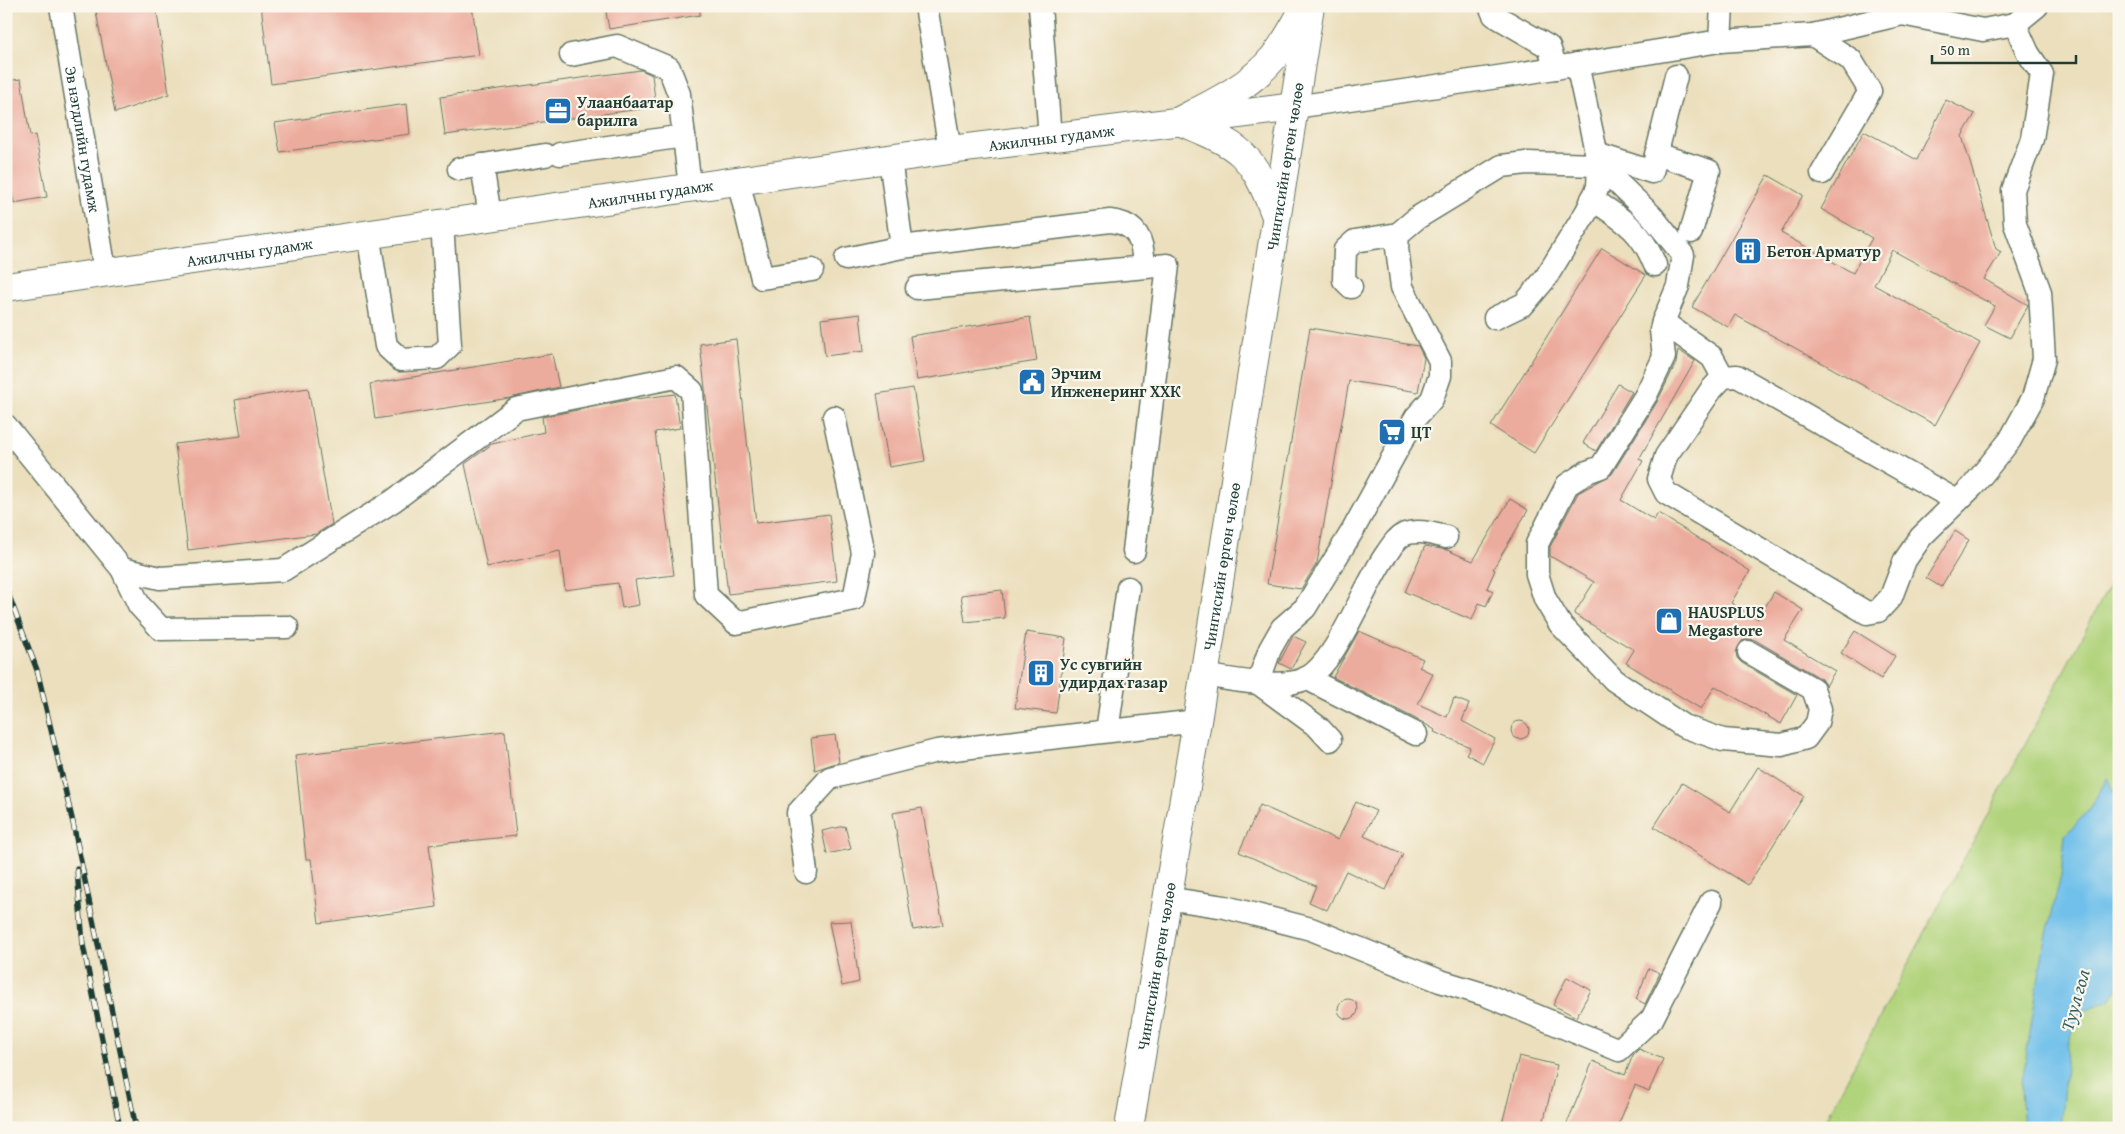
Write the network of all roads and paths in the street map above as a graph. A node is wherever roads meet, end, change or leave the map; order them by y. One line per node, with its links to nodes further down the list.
1 (61, 6): 40 (street, Эв нэгдлийн гудамж)
2 (926, 6): 19 (street)
3 (1040, 6): 18 (street)
4 (1306, 6): 16 (main road)
5 (1310, 6): 15 (main road, Чингисийн өргөн чөлөө)
6 (1722, 6): 11 (street)
7 (2037, 6): 9 (street)
8 (1488, 9): 13 (street)
9 (2015, 24): 10 (street); 49 (street)
10 (1814, 35): 11 (street); 25 (street)
11 (1720, 40): 13 (street)
12 (571, 55): 17 (street)
13 (1566, 66): 15 (street); 22 (street)
14 (1676, 76): 20 (street)
15 (1294, 107): 16 (main road, Ажилчны гудамж); 30 (main road, Чингисийн өргөн чөлөө)
16 (1179, 121): 18 (main road, Ажилчны гудамж); 30 (main road)
17 (684, 136): 23 (street); 27 (street)
18 (1050, 138): 19 (main road, Ажилчны гудамж)
19 (950, 150): 21 (main road, Ажилчны гудамж)
20 (1656, 154): 22 (street); 32 (street)
21 (890, 158): 26 (main road, Ажилчны гудамж); 35 (street)
22 (1597, 159): 28 (street); 34 (street); 45 (street)
23 (482, 165): 24 (street); 29 (street)
24 (459, 169)
25 (1822, 173)
26 (738, 180): 27 (main road, Ажилчны гудамж); 39 (street)
27 (690, 187): 29 (main road, Ажилчны гудамж)
28 (1592, 199): 38 (street); 44 (street)
29 (490, 216): 31 (main road, Ажилчны гудамж)
30 (1277, 218): 56 (main road, Чингисийн өргөн чөлөө)
31 (442, 223): 33 (main road, Ажилчны гудамж); 33 (street)
32 (1691, 232)
33 (368, 233): 40 (main road, Ажилчны гудамж)
34 (1398, 234): 42 (street); 58 (street)
35 (902, 247): 36 (street); 37 (street)
36 (1143, 255)
37 (846, 259)
38 (1655, 265)
39 (812, 270)
40 (105, 271): 41 (main road, Ажилчны гудамж)
41 (6, 287)
42 (1351, 287)
43 (917, 288): 51 (street)
44 (1495, 318)
45 (1663, 322): 46 (street); 55 (street)
46 (1724, 377): 49 (street); 49 (street)
47 (834, 417): 52 (street)
48 (6, 426): 52 (street)
49 (1957, 502)
50 (1446, 536): 57 (street)
51 (1134, 551)
52 (122, 569): 54 (street)
53 (1128, 588): 60 (street)
54 (287, 627)
55 (1749, 652)
56 (1203, 675): 58 (street); 59 (main road, Чингисийн өргөн чөлөө)
57 (1306, 678): 58 (street); 61 (street)
58 (1258, 683): 62 (street)
59 (1197, 721): 60 (street); 64 (main road, Чингисийн өргөн чөлөө)
60 (1106, 731): 63 (street)
61 (1416, 734)
62 (1330, 740)
63 (806, 872)
64 (1166, 898): 65 (street); 66 (main road, Чингисийн өргөн чөлөө)
65 (1711, 902)
66 (1129, 1128)

